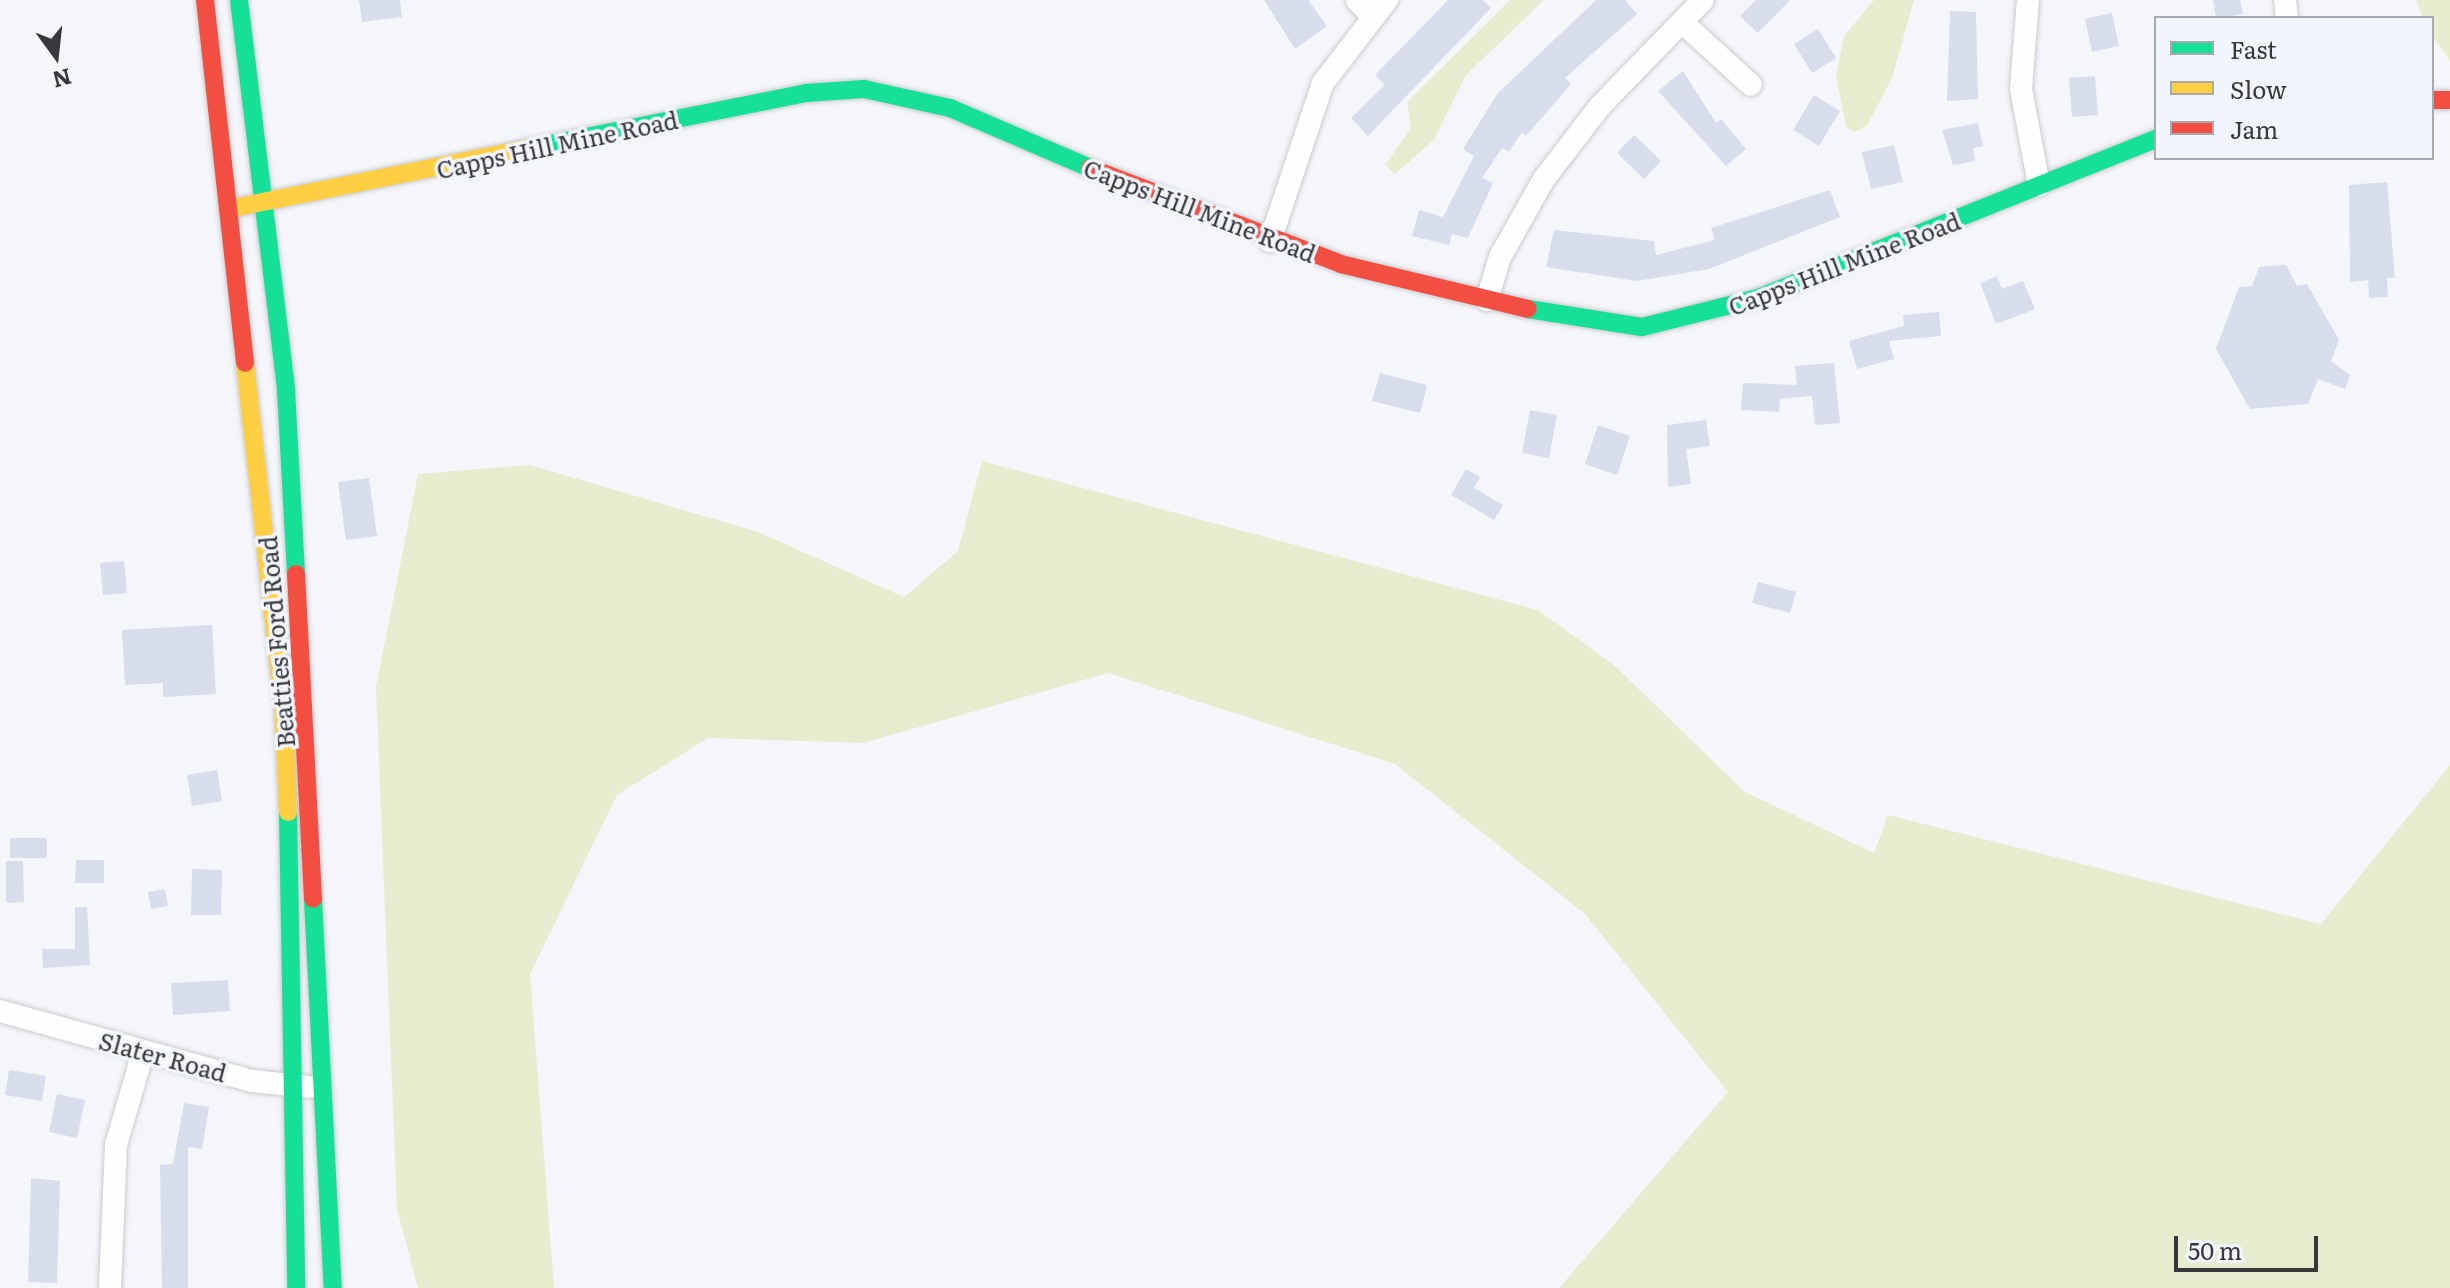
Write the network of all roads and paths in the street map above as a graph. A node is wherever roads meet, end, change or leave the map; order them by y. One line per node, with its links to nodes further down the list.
1 (205, 0): 11 (main road, Beatties Ford Road)
2 (239, 0): 10 (main road, Beatties Ford Road)
3 (1703, 0): 6 (street)
4 (2028, 0): 9 (street)
5 (1372, 5): 12 (street)
6 (1682, 22): 7 (street); 13 (street)
7 (1751, 85)
8 (2154, 140): 9 (main road, Capps Hill Mine Road)
9 (2039, 185): 13 (main road, Capps Hill Mine Road)
10 (261, 204): 11 (main road, Capps Hill Mine Road); 12 (main road, Capps Hill Mine Road); 17 (main road, Beatties Ford Road)
11 (228, 209): 16 (main road, Beatties Ford Road)
12 (1270, 241): 13 (main road, Capps Hill Mine Road)
13 (1487, 300)
14 (0, 1011): 15 (street, Slater Road)
15 (143, 1052): 16 (street, Slater Road); 18 (street)
16 (297, 1085): 17 (street, Slater Road); 19 (main road, Beatties Ford Road)
17 (328, 1089): 20 (main road, Beatties Ford Road)
18 (110, 1288)
19 (296, 1288)
20 (333, 1288)

